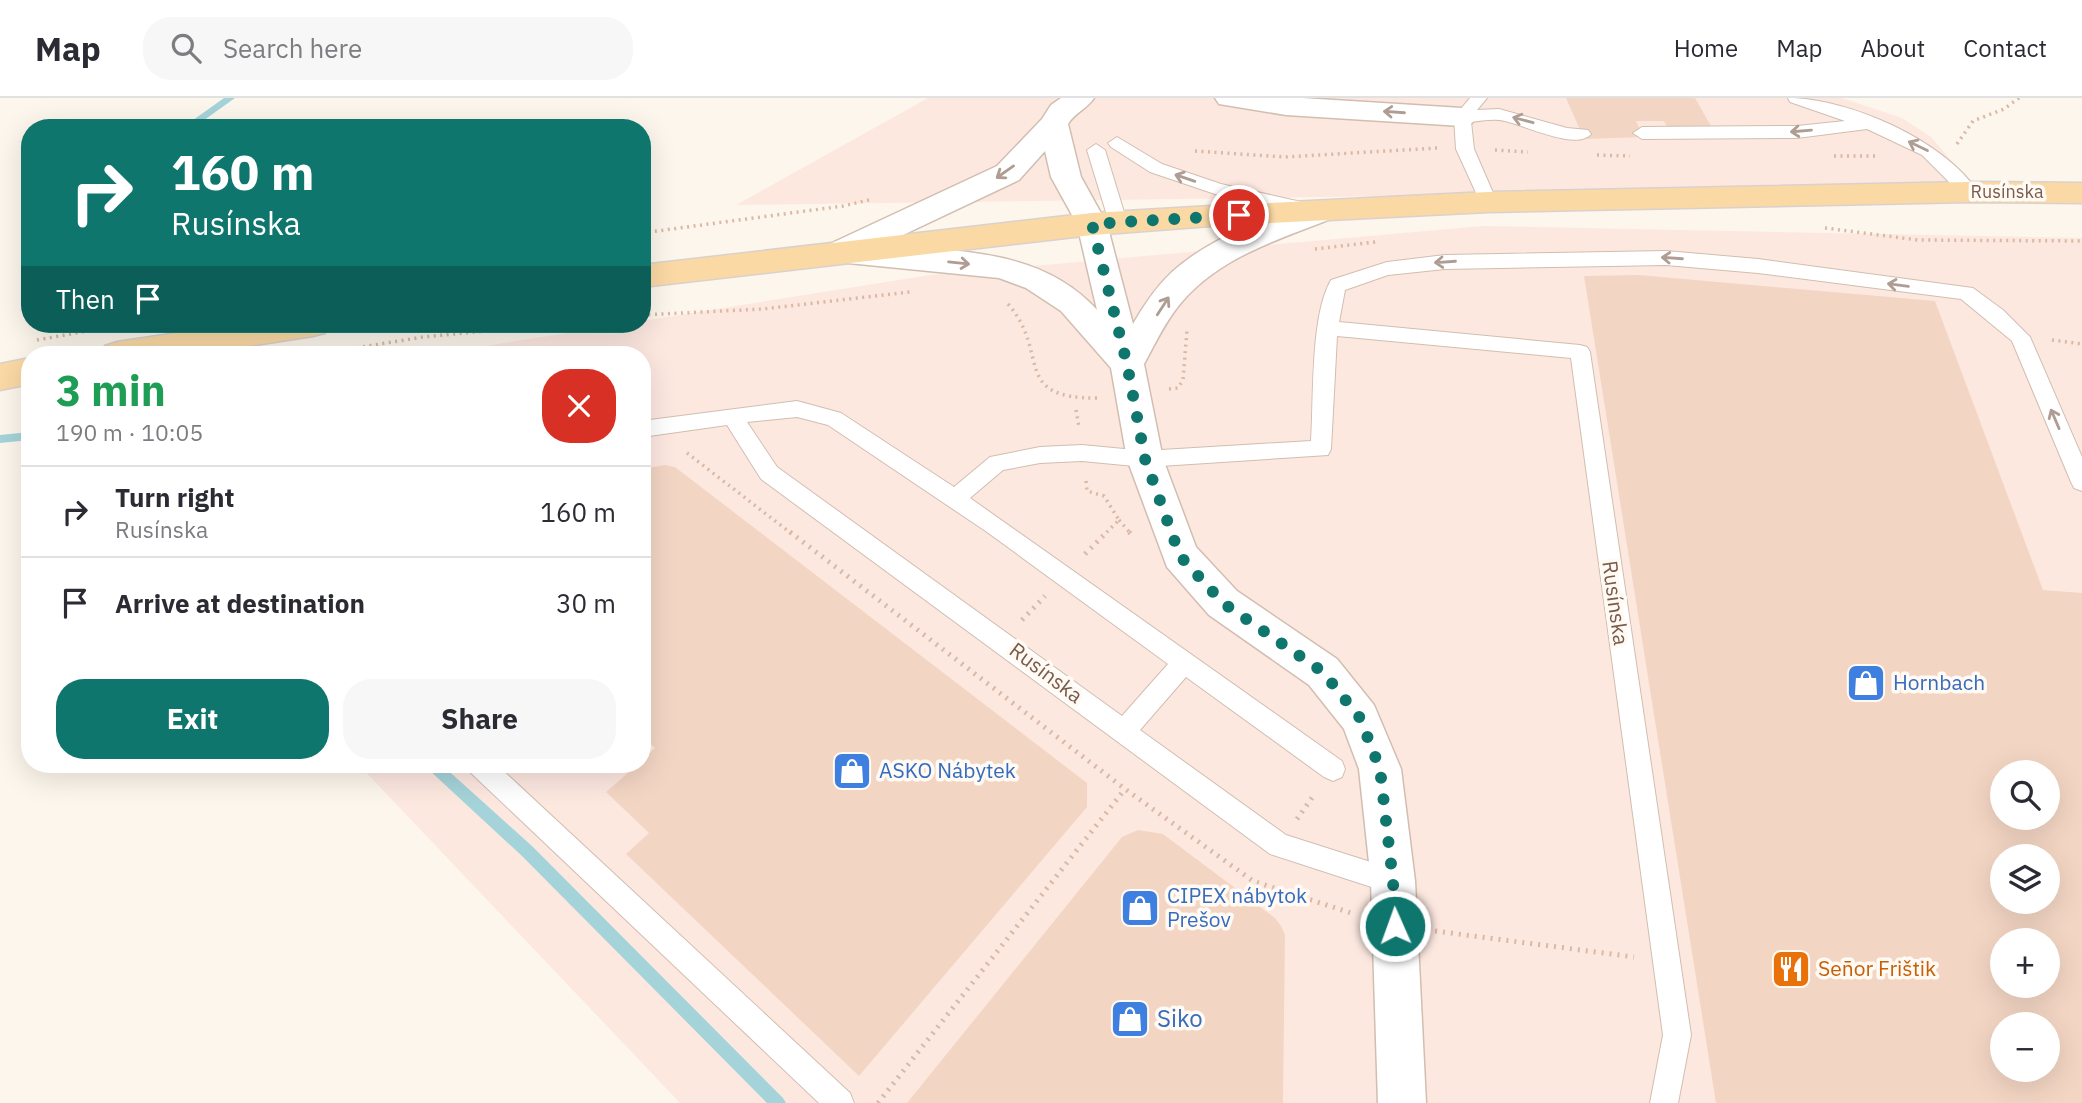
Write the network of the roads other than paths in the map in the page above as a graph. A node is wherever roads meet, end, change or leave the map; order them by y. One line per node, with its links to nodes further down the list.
1 (1080, 98): 6 (street)
2 (1228, 98): 4 (street, one-way to 2)
3 (1796, 98): 5 (lane)
4 (1471, 107): 8 (lane, one-way to 4); 13 (lane)
5 (1869, 123): 7 (lane, one-way to 7); 11 (lane, one-way to 5)
6 (1054, 124): 15 (street); 16 (street, one-way to 16)
7 (1642, 133)
8 (1581, 134)
9 (1117, 143): 14 (lane, one-way to 9)
10 (1096, 150): 15 (lane)
11 (1969, 191): 12 (main road, Rusínska); 13 (main road, Rusínska)
12 (2082, 193)
13 (1488, 202): 14 (main road, Rusínska)
14 (1322, 211): 15 (main road, Rusínska); 22 (street, one-way to 14)
15 (1105, 223): 16 (main road, Rusínska); 22 (street)
16 (843, 251): 17 (main road, Rusínska); 22 (street, one-way to 22)
17 (651, 275)
18 (1328, 328): 26 (lane); 27 (lane, one-way to 18); 36 (lane, Rusínska)
19 (320, 338): 20 (main road)
20 (110, 342)
21 (21, 362): 23 (main road)
22 (1127, 364): 26 (street)
23 (0, 377)
24 (732, 416): 25 (lane); 28 (lane); 30 (lane, Rusínska)
25 (651, 428)
26 (1145, 459): 28 (lane); 33 (street)
27 (2082, 482)
28 (955, 499): 29 (lane)
29 (1185, 661): 30 (lane); 31 (lane)
30 (1123, 732): 33 (lane, Rusínska)
31 (1333, 769)
32 (489, 773): 34 (lane)
33 (1393, 881): 35 (street)
34 (840, 1103)
35 (1402, 1103)
36 (1664, 1103)

